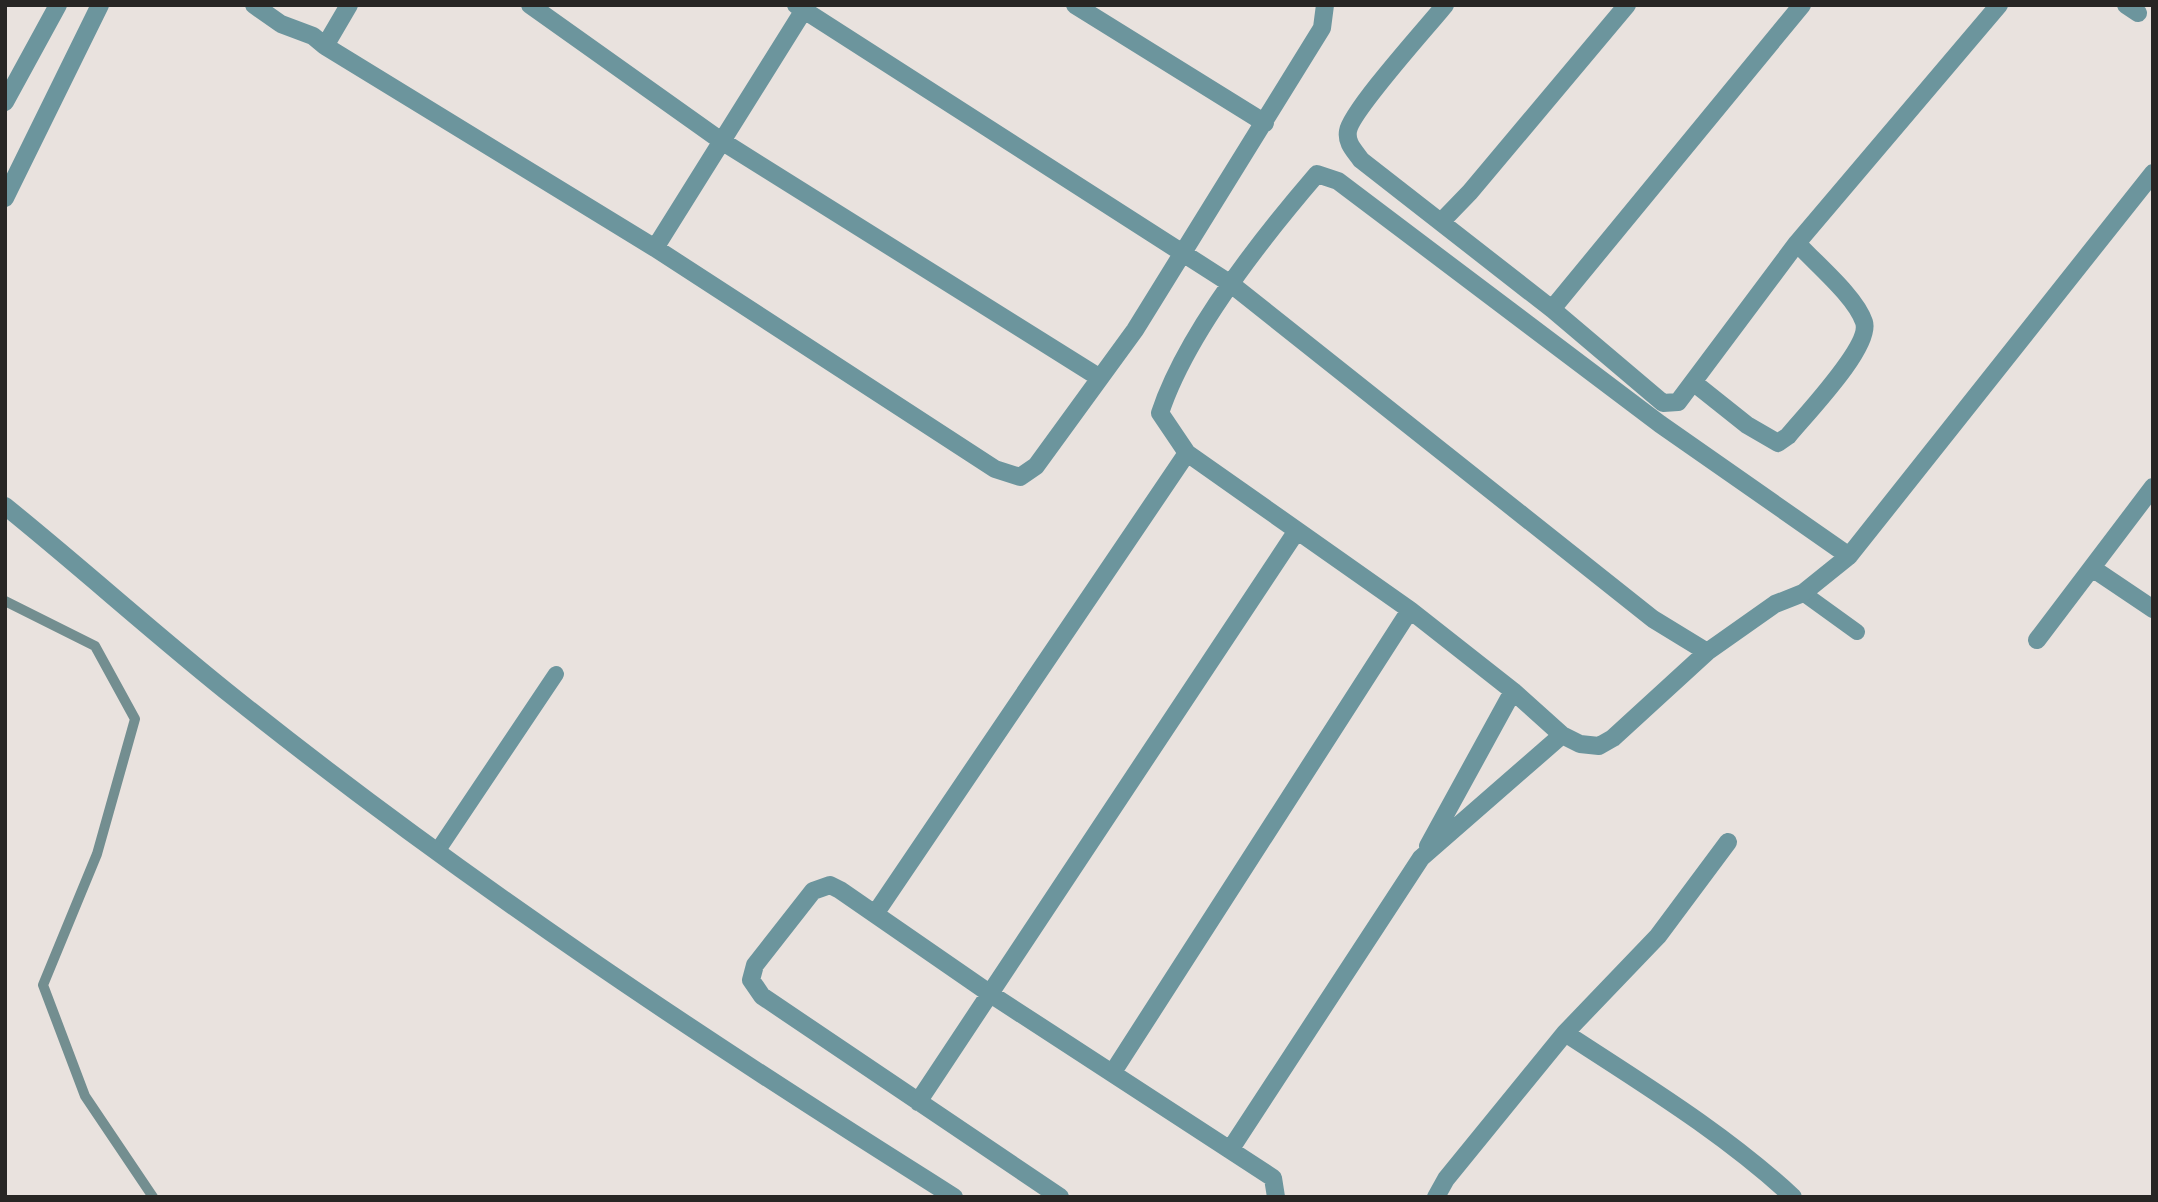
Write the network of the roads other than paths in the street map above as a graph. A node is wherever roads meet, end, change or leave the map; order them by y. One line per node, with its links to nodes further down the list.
1 (58, 5): 14 (street)
2 (100, 5): 18 (street)
3 (254, 5): 13 (street)
4 (349, 5): 13 (street)
5 (530, 5): 16 (street)
6 (1075, 5): 15 (street)
7 (1325, 5): 15 (street)
8 (1445, 5): 19 (street)
9 (1627, 5): 19 (street)
10 (1802, 5): 24 (street)
11 (1999, 5): 20 (street)
12 (803, 7): 16 (street); 22 (street)
13 (325, 46): 21 (street)
14 (5, 102)
15 (1265, 123): 22 (street)
16 (720, 140): 21 (street); 25 (street)
17 (2153, 173): 31 (street)
18 (5, 198)
19 (1441, 222): 24 (street)
20 (1797, 243): 26 (street); 26 (street)
21 (655, 248): 25 (street)
22 (1182, 250): 23 (street); 25 (street)
23 (1231, 284): 27 (street); 31 (street); 38 (street)
24 (1552, 309): 26 (street)
25 (1100, 378)
26 (1693, 382)
27 (1187, 453): 30 (street); 45 (street)
28 (2153, 487): 32 (street)
29 (5, 506): 43 (street)
30 (1296, 532): 35 (street); 46 (street)
31 (1849, 556): 33 (street)
32 (2092, 568): 34 (street); 37 (street)
33 (1803, 593): 36 (lane); 38 (street)
34 (2153, 609)
35 (1410, 610): 40 (street); 48 (street)
36 (1857, 632)
37 (2037, 640)
38 (1707, 652): 41 (street)
39 (556, 674): 43 (lane)
40 (1513, 691): 41 (street); 44 (street)
41 (1562, 735): 44 (street)
42 (1728, 842): 47 (street)
43 (438, 850): 51 (street)
44 (1421, 858): 50 (street)
45 (876, 914): 46 (street); 49 (street)
46 (992, 995): 48 (street); 49 (street)
47 (1565, 1033): 54 (street); 55 (street)
48 (1113, 1072): 50 (street)
49 (918, 1102): 52 (street)
50 (1230, 1150): 53 (street)
51 (954, 1197)
52 (1060, 1197)
53 (1276, 1197)
54 (1436, 1197)
55 (1793, 1197)

